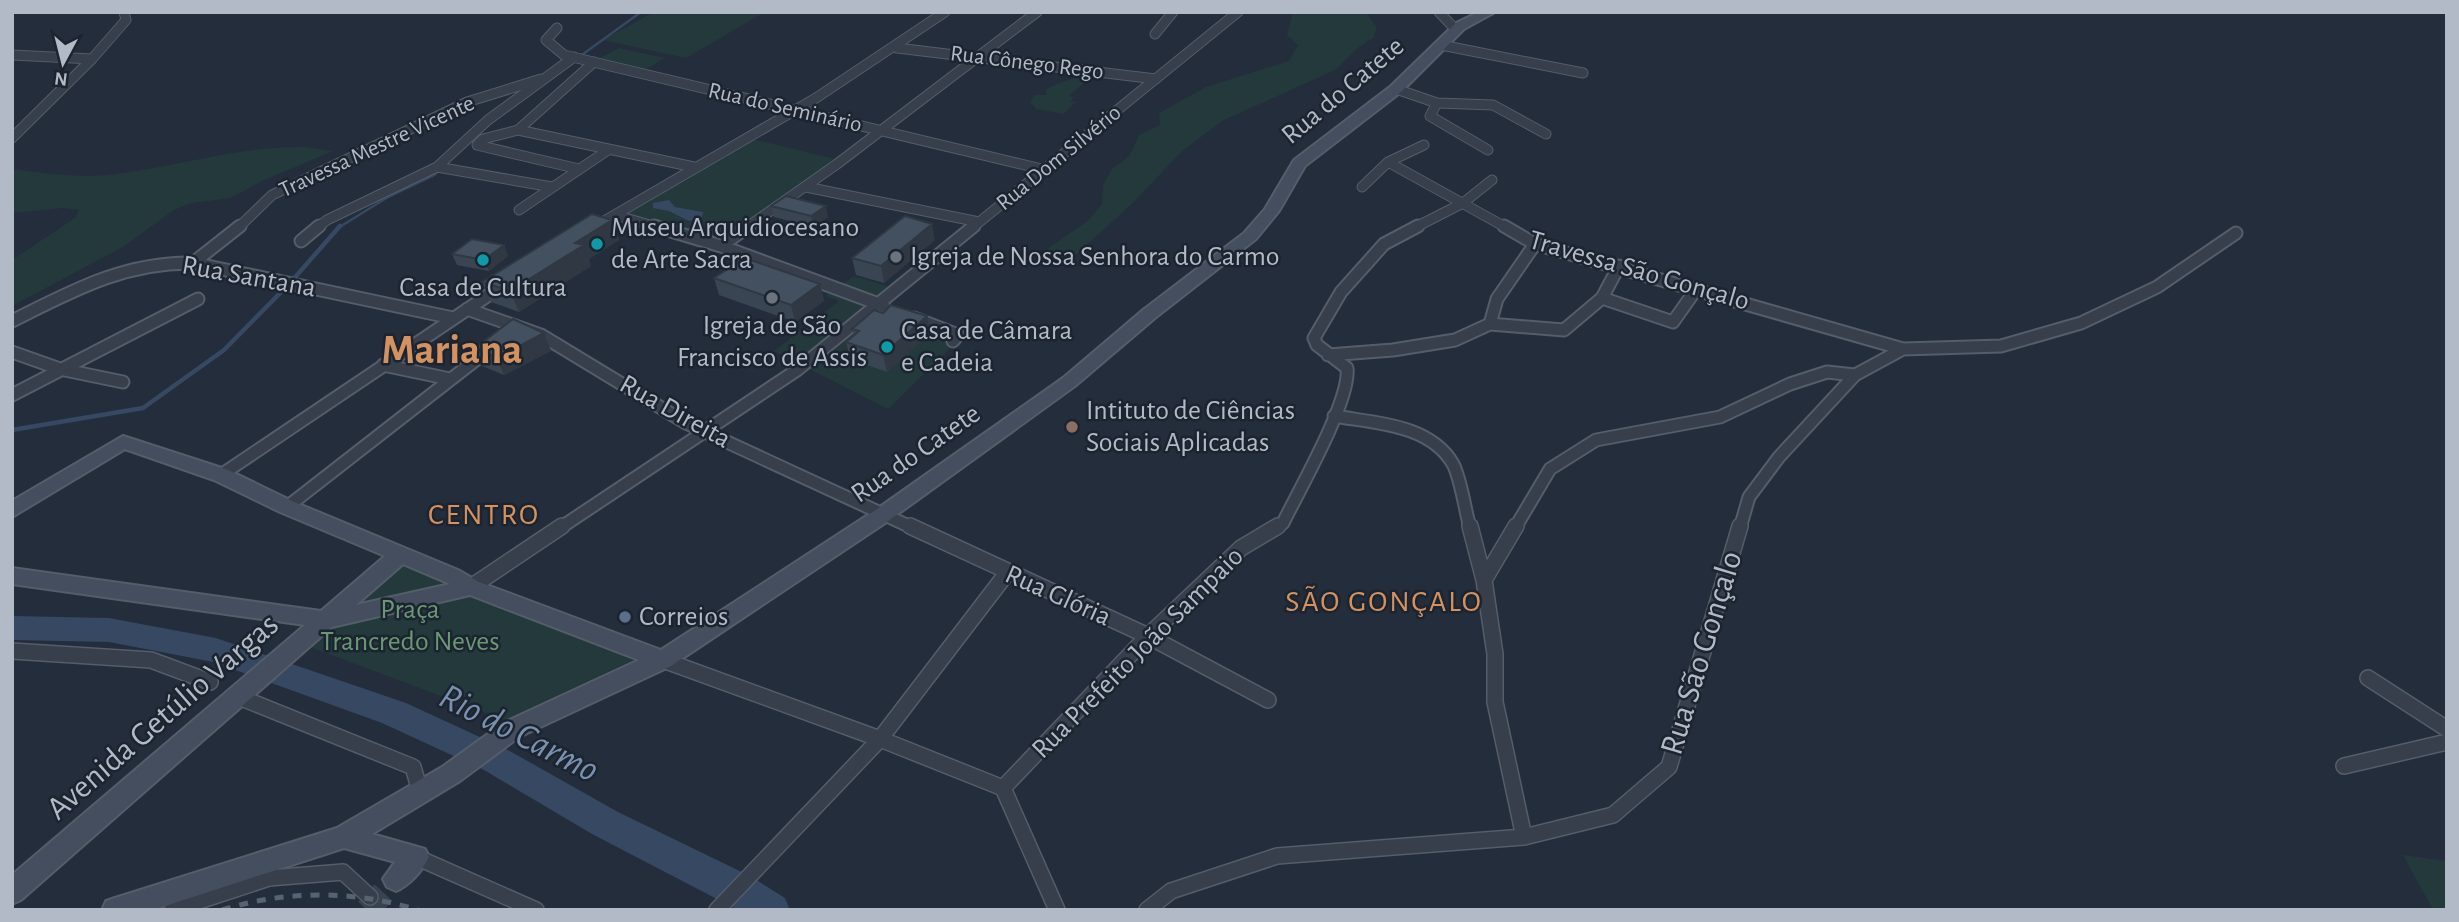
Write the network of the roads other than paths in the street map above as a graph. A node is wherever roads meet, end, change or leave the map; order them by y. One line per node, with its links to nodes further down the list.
1 (124, 12): 17 (street)
2 (945, 12): 13 (street)
3 (1037, 12): 16 (street)
4 (1173, 12): 11 (street)
5 (1238, 12): 21 (street, Rua Dom Silvério)
6 (1439, 12): 10 (street)
7 (1489, 12): 10 (street)
8 (1506, 12): 10 (street)
9 (557, 28): 15 (street)
10 (1456, 30): 12 (street, Rua do Catete)
11 (1155, 34)
12 (1441, 45): 19 (street); 22 (street, Rua do Catete)
13 (897, 48): 16 (street, Rua Cônego Rego); 24 (street)
14 (12, 55): 17 (street)
15 (569, 56): 18 (street, Rua do Seminário); 20 (street)
16 (979, 57): 21 (street, Rua Cônego Rego); 26 (street)
17 (92, 59): 28 (street)
18 (590, 61): 24 (street, Rua do Seminário); 25 (street)
19 (1583, 73)
20 (541, 79): 33 (street); 50 (street, Travessa Mestre Vicente)
21 (1156, 79): 36 (street, Rua Dom Silvério)
22 (1395, 89): 23 (street); 80 (street, Rua do Catete)
23 (1437, 103): 27 (street); 31 (street)
24 (797, 110): 26 (street, Rua do Seminário); 34 (street)
25 (518, 130): 30 (street); 35 (street)
26 (879, 130): 36 (street, Rua do Seminário); 39 (street)
27 (1546, 134)
28 (12, 138)
29 (1424, 145): 32 (street)
30 (608, 150): 34 (street); 35 (street)
31 (1488, 150)
32 (1388, 162): 40 (street); 41 (street, Travessa São Gonçalo)
33 (437, 167): 38 (street); 47 (street)
34 (694, 167): 43 (street)
35 (579, 169): 38 (street)
36 (1046, 170): 44 (street, Rua Dom Silvério)
37 (1492, 180): 41 (street, Rua Prefeito João Sampaio)
38 (552, 187): 42 (street)
39 (806, 187): 44 (street); 49 (street)
40 (1362, 187)
41 (1462, 203): 48 (street, Travessa São Gonçalo); 68 (street, Rua Prefeito João Sampaio)
42 (519, 209)
43 (615, 215): 45 (street); 49 (street)
44 (979, 222): 59 (street, Rua Dom Silvério)
45 (587, 232)
46 (2236, 233): 66 (street)
47 (301, 241)
48 (1535, 244): 51 (street, Travessa São Gonçalo); 63 (street)
49 (721, 246): 56 (street)
50 (193, 263): 52 (street, Rua Santana); 62 (street, Rua Santana)
51 (1619, 266): 55 (street, Travessa São Gonçalo); 57 (street)
52 (261, 276): 54 (street, Rua Santana)
53 (510, 281): 60 (street)
54 (307, 286): 61 (street, Rua Santana)
55 (1697, 288): 57 (street); 66 (street, Travessa São Gonçalo)
56 (852, 294): 59 (street)
57 (1602, 298): 63 (street)
58 (198, 299): 70 (street)
59 (890, 308): 65 (street); 76 (street, Rua Dom Silvério)
60 (467, 309): 61 (street); 64 (street, Rua Direita)
61 (453, 318): 69 (street)
62 (12, 321)
63 (1490, 324): 68 (street)
64 (520, 326): 72 (street); 76 (street, Rua Direita)
65 (953, 341)
66 (1903, 349): 71 (street, Rua São Gonçalo)
67 (12, 352): 70 (street)
68 (1328, 355): 75 (street, Rua Prefeito João Sampaio)
69 (383, 365): 72 (street); 77 (street)
70 (60, 369): 73 (street); 74 (street)
71 (1854, 375): 84 (street); 101 (street, Rua São Gonçalo)
72 (450, 379): 78 (street)
73 (122, 382)
74 (12, 395)
75 (1334, 416): 84 (street); 87 (street, Rua Prefeito João Sampaio)
76 (706, 432): 80 (street, Rua Direita); 85 (street, Rua Dom Silvério)
77 (221, 475): 78 (street); 79 (street)
78 (287, 507): 81 (street)
79 (12, 510)
80 (884, 514): 82 (street, Rua Glória); 89 (street, Rua do Catete)
81 (401, 554): 85 (street); 86 (street, Avenida Getúlio Vargas)
82 (1007, 573): 87 (street, Rua Glória); 95 (street)
83 (12, 576): 86 (street)
84 (1484, 580): 101 (street)
85 (471, 587): 86 (street); 89 (street)
86 (326, 620): 92 (street, Avenida Getúlio Vargas)
87 (1148, 636): 93 (street, Rua Glória); 98 (street, Rua Prefeito João Sampaio)
88 (12, 651): 91 (street)
89 (663, 660): 95 (street); 99 (street, Rua do Catete)
90 (2368, 678): 94 (street)
91 (210, 682)
92 (245, 692): 99 (street); 104 (street, Avenida Getúlio Vargas)
93 (1268, 700)
94 (2447, 729)
95 (880, 739): 98 (street); 109 (street)
96 (2447, 742): 97 (street)
97 (2344, 766)
98 (1003, 788): 110 (street)
99 (420, 791): 100 (street, Rua do Catete)
100 (344, 837): 102 (street); 106 (street, Rua do Catete)
101 (1524, 837): 111 (street, Rua São Gonçalo)
102 (416, 858): 103 (street); 108 (street)
103 (396, 879)
104 (12, 892)
105 (370, 897): 107 (street)
106 (115, 910)
107 (172, 910)
108 (536, 910)
109 (717, 910)
110 (1057, 910)
111 (1147, 910)

